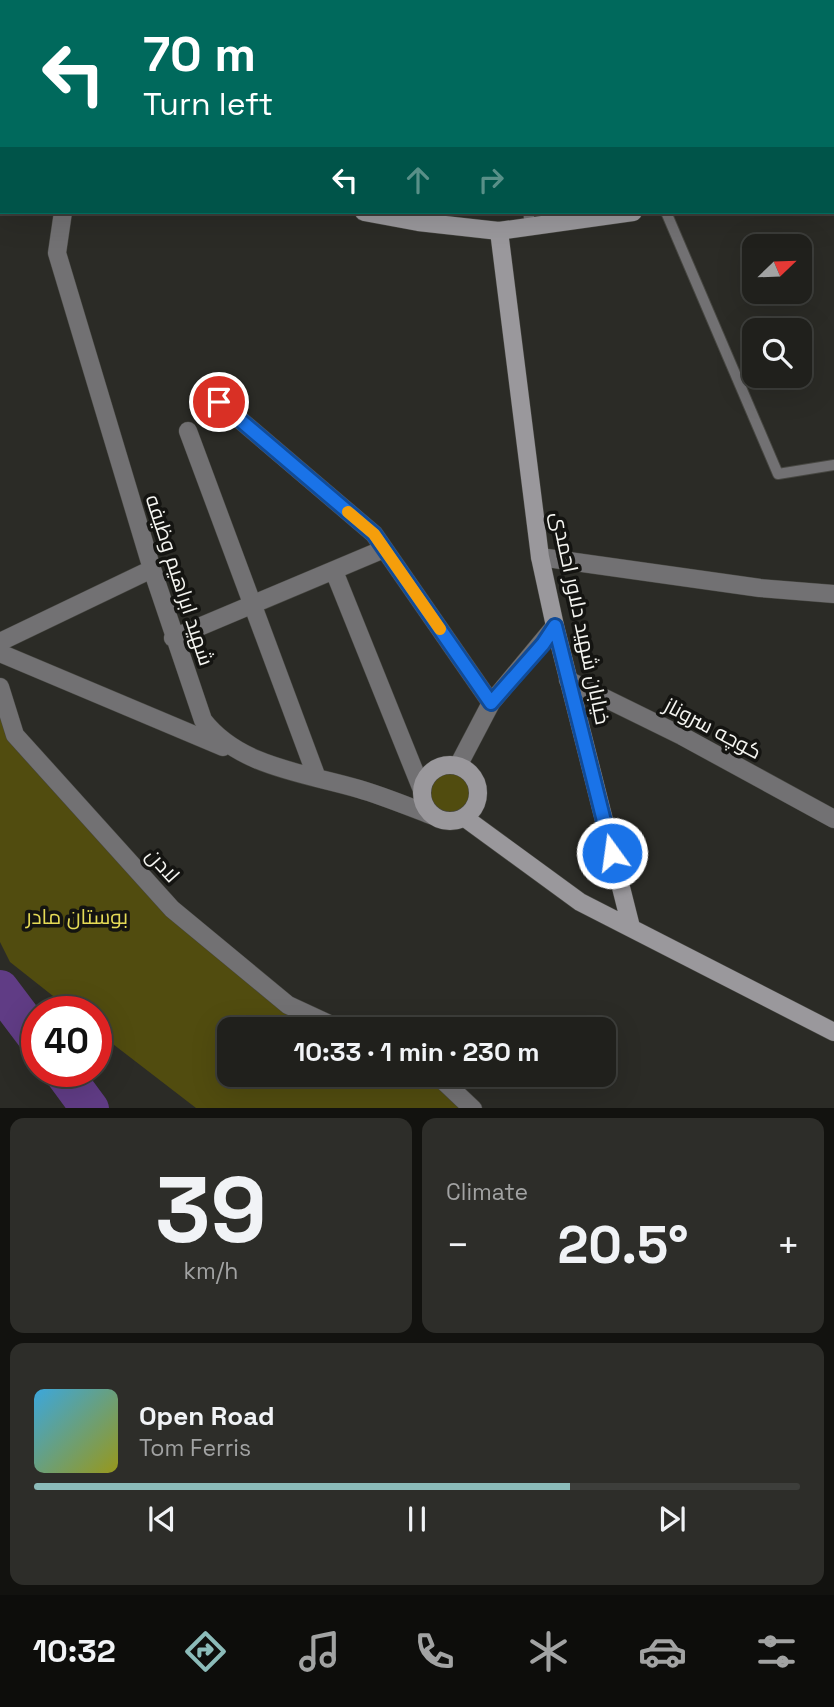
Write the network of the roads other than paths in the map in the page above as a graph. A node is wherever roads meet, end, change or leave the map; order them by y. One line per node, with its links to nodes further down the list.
1 (63, 214): 12 (street, شهید ابراهیم وظیفه)
2 (375, 214): 6 (street)
3 (607, 214): 5 (street)
4 (667, 214): 9 (lane)
5 (529, 220): 6 (street)
6 (499, 231): 11 (street, خیابان شهید دلاور احمدی)
7 (219, 402): 10 (street)
8 (188, 431): 15 (street)
9 (834, 465)
10 (384, 548): 13 (street); 22 (street)
11 (540, 557): 14 (street); 16 (street, خیابان شهید دلاور احمدی)
12 (152, 569): 17 (street, شهید ابراهیم وظیفه); 18 (street)
13 (334, 571): 15 (street); 26 (street)
14 (834, 594)
15 (253, 604): 17 (street); 25 (street)
16 (555, 626): 20 (street, خیابان شهید دلاور احمدی); 22 (street)
17 (173, 638): 23 (street, شهید ابراهیم وظیفه)
18 (0, 642)
19 (0, 653): 23 (street)
20 (568, 680): 29 (street, کوچه سروناز); 30 (street, خیابان شهید دلاور احمدی)
21 (0, 687): 31 (street, لادن)
22 (491, 703): 24 (street)
23 (257, 761): 25 (street, شهید ابراهیم وظیفه)
24 (458, 766): 26 (street); 28 (street)
25 (317, 778): 27 (street, شهید ابراهیم وظیفه)
26 (422, 790): 27 (street)
27 (431, 815): 28 (street)
28 (465, 818): 30 (street)
29 (834, 819)
30 (631, 927): 32 (street)
31 (314, 1017)
32 (834, 1032)
33 (450, 1087): 34 (street)
34 (473, 1108)

